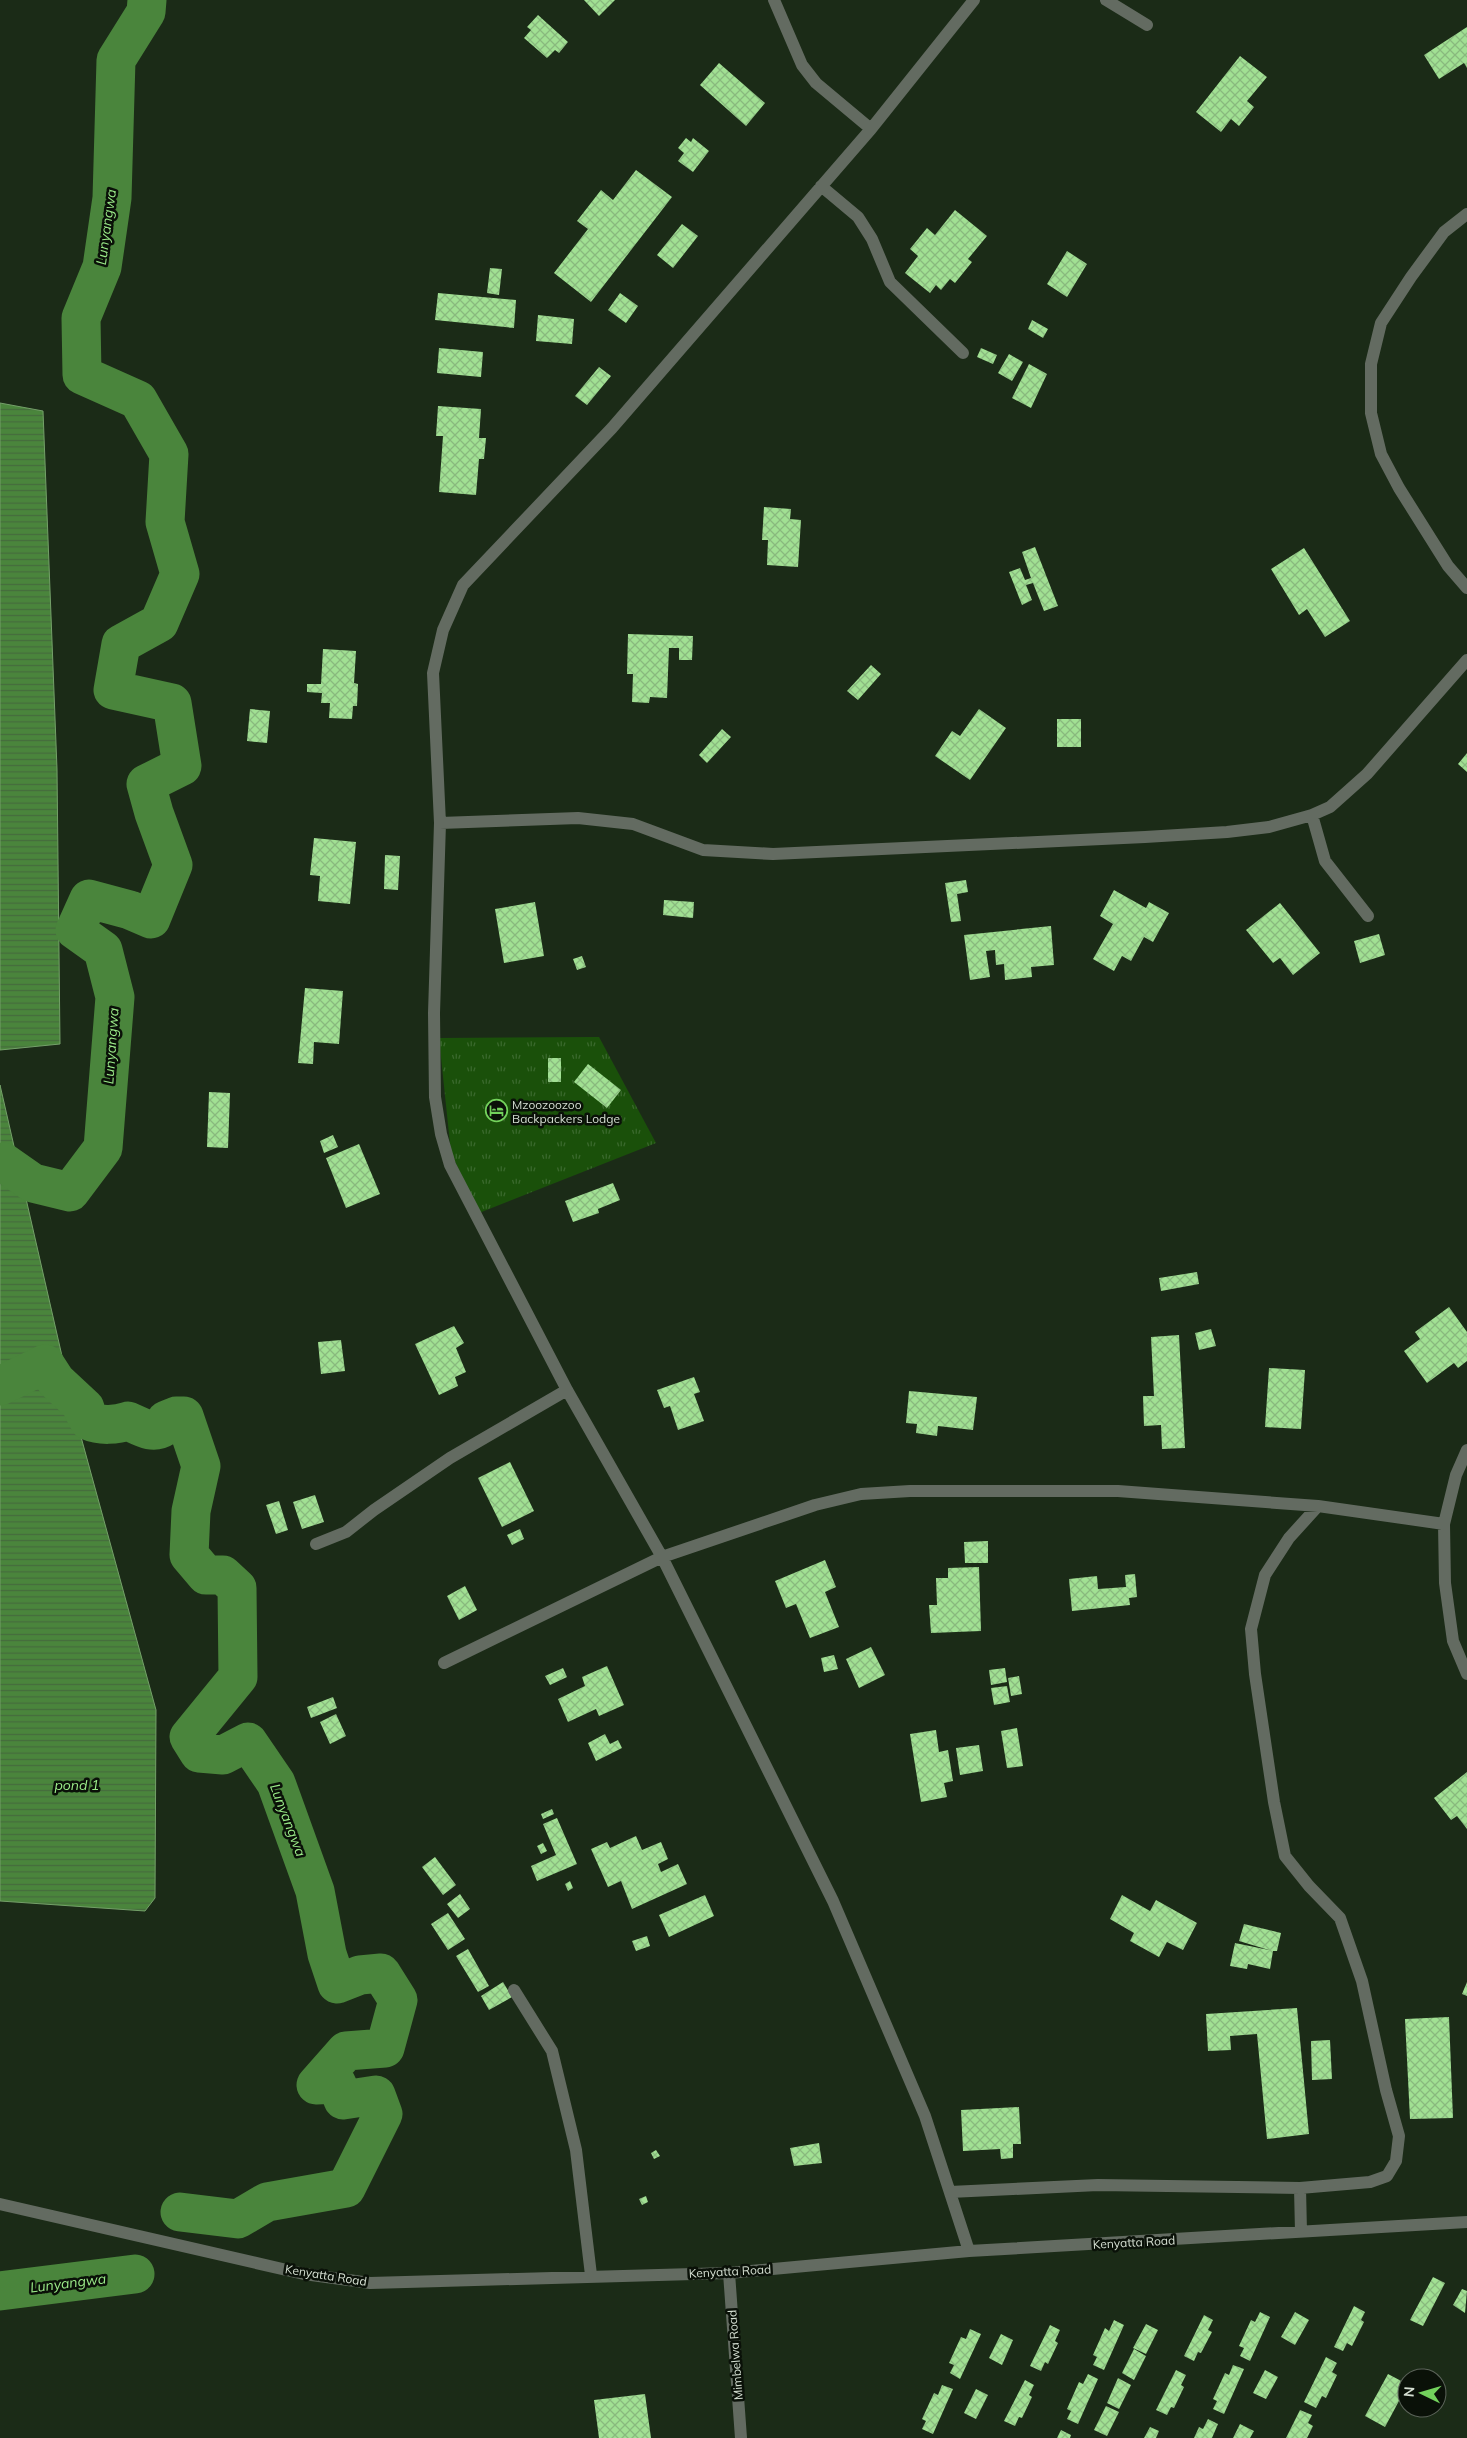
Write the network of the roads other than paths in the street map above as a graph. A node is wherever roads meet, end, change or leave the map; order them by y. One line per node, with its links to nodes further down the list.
1 (774, 0): 5 (street)
2 (974, 0): 5 (street)
3 (1106, 0): 4 (street)
4 (1147, 25)
5 (872, 128): 6 (street)
6 (821, 186): 8 (street); 12 (street)
7 (1467, 214): 9 (street)
8 (963, 353)
9 (1467, 588)
10 (1467, 660): 11 (street)
11 (1312, 815): 12 (street); 13 (street)
12 (440, 823): 14 (street)
13 (1368, 916)
14 (567, 1390): 18 (street); 19 (street)
15 (1467, 1450): 17 (street)
16 (1318, 1506): 17 (street); 19 (street); 23 (street)
17 (1444, 1524): 21 (street)
18 (316, 1544)
19 (662, 1557): 20 (street); 24 (street)
20 (444, 1663)
21 (1467, 1674)
22 (514, 1990): 30 (street)
23 (1300, 2188): 24 (street); 27 (street)
24 (950, 2192): 28 (street)
25 (0, 2204): 30 (street, Kenyatta Road)
26 (1467, 2222): 27 (street, Kenyatta Road)
27 (1301, 2232): 28 (street, Kenyatta Road)
28 (969, 2252): 29 (street, Kenyatta Road)
29 (729, 2273): 30 (street, Kenyatta Road); 31 (street, Mimbelwa Road)
30 (591, 2275)
31 (741, 2438)

